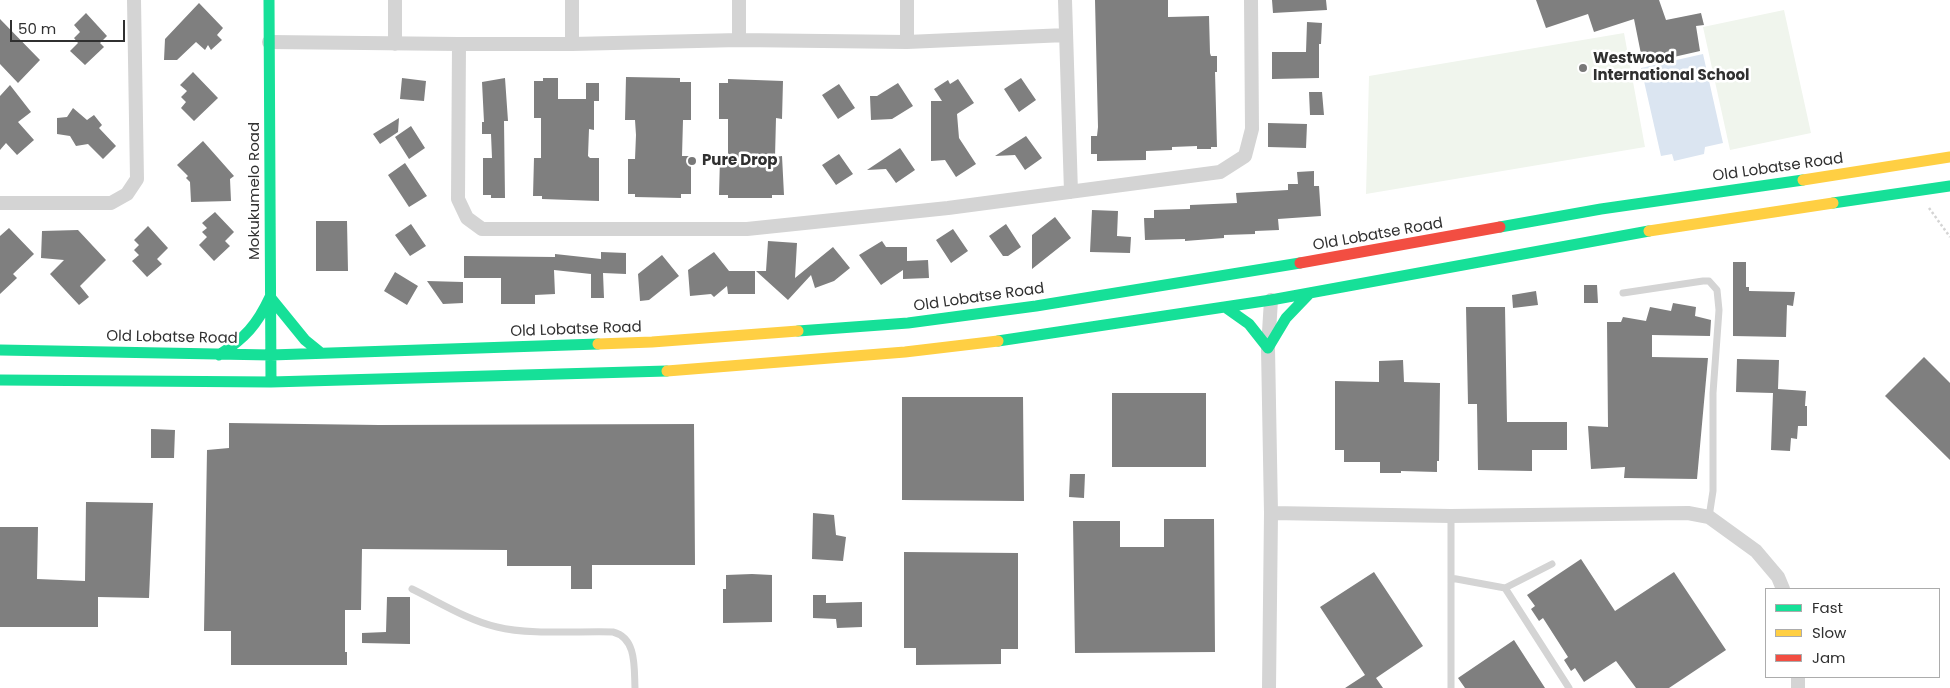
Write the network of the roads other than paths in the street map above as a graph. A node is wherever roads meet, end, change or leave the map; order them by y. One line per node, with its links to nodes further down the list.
1 (134, 0): 19 (street)
2 (269, 0): 11 (main road, Mokukumelo Road)
3 (395, 0): 13 (street)
4 (572, 0): 15 (street)
5 (739, 0): 10 (street)
6 (907, 0): 12 (street)
7 (1065, 0): 9 (street)
8 (1251, 0): 18 (street)
9 (1066, 35): 12 (street); 18 (street)
10 (739, 40): 12 (street); 15 (street)
11 (269, 42): 13 (street); 26 (main road, Mokukumelo Road)
12 (908, 42)
13 (395, 44): 14 (street)
14 (459, 44): 15 (street); 18 (street)
15 (572, 44)
16 (1950, 157): 20 (main road, Old Lobatse Road)
17 (1950, 186): 23 (main road)
18 (1071, 192)
19 (0, 203)
20 (1308, 262): 21 (main road); 30 (main road, Old Lobatse Road)
21 (1296, 275)
22 (1283, 287): 25 (main road)
23 (1311, 292): 25 (main road); 28 (main road)
24 (1623, 293): 37 (lane)
25 (1268, 296): 27 (main road); 28 (street)
26 (270, 297): 30 (main road); 31 (main road); 32 (main road, Mokukumelo Road)
27 (1225, 307): 28 (main road); 34 (main road)
28 (1268, 348): 35 (street)
29 (0, 350): 31 (main road, Old Lobatse Road)
30 (321, 353): 32 (main road, Old Lobatse Road)
31 (219, 355): 32 (main road, Old Lobatse Road)
32 (271, 355): 34 (main road, Mokukumelo Road)
33 (0, 380): 34 (main road)
34 (271, 382)
35 (1271, 513): 36 (street); 44 (street)
36 (1451, 516): 37 (street); 39 (lane)
37 (1709, 517): 41 (street)
38 (1552, 564): 40 (lane)
39 (1451, 578): 40 (lane); 45 (lane)
40 (1505, 588): 46 (lane)
41 (1783, 588)
42 (412, 589): 43 (lane)
43 (635, 688)
44 (1269, 688)
45 (1451, 688)
46 (1569, 688)

